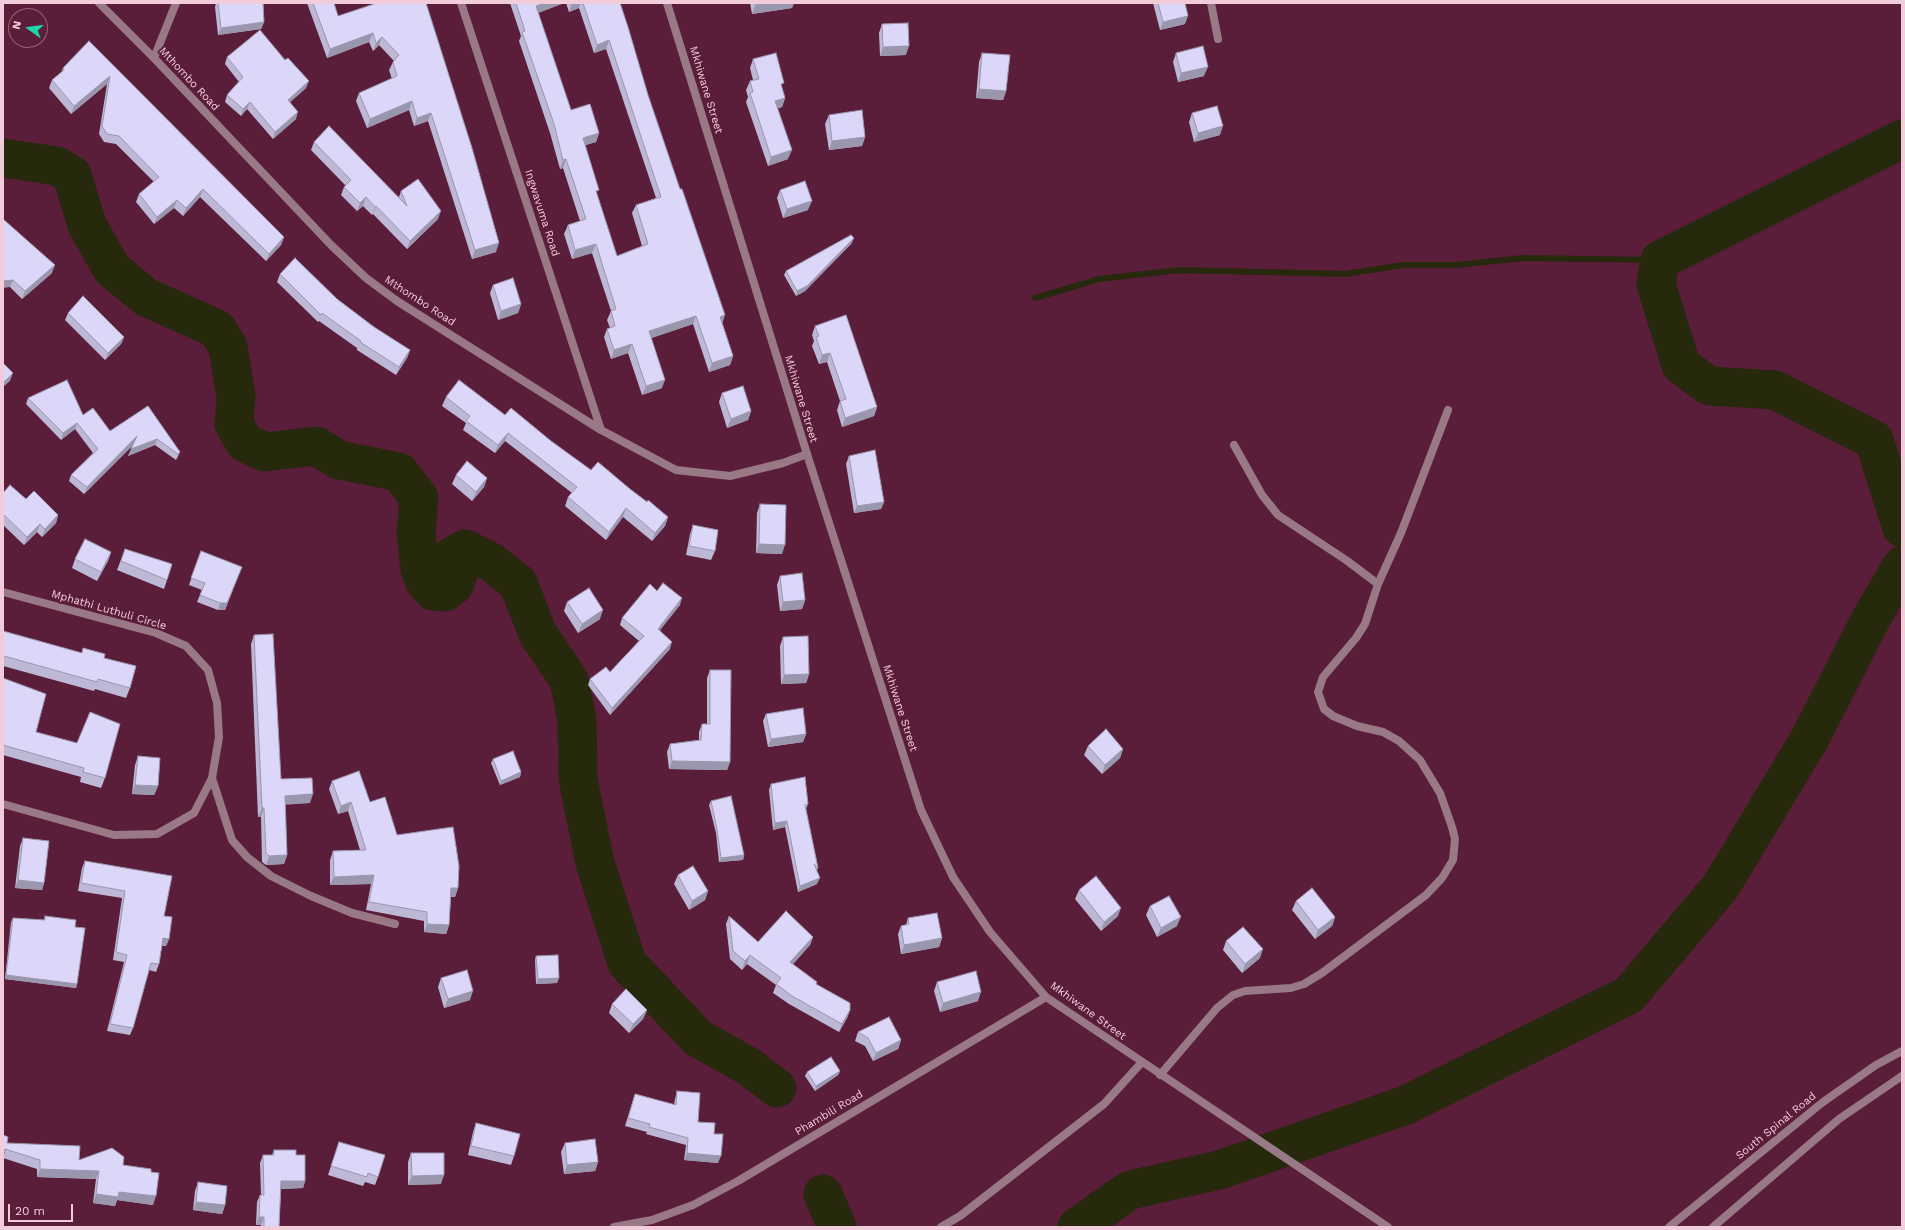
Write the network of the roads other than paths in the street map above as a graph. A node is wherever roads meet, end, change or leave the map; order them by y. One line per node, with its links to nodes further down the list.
1 (99, 3): 7 (street, Mthombo Road)
2 (176, 3): 7 (street)
3 (461, 3): 9 (street, Ingwavuma Road)
4 (667, 3): 11 (street, Mkhiwane Street)
5 (1211, 3): 6 (street)
6 (1218, 39)
7 (154, 58): 9 (street, Mthombo Road)
8 (1448, 410): 12 (street)
9 (601, 430): 11 (street, Mthombo Road)
10 (1234, 445): 12 (street)
11 (807, 454): 17 (street, Mkhiwane Street)
12 (1378, 584): 20 (street)
13 (3, 592): 14 (street, Mphathi Luthuli Circle)
14 (212, 778): 15 (street, Mphathi Luthuli Circle); 16 (street)
15 (3, 804)
16 (395, 924)
17 (1046, 997): 19 (street, Mkhiwane Street); 22 (street, Phambili Road)
18 (1902, 1051): 26 (street, South Spinal Road)
19 (1142, 1062): 20 (street, Mkhiwane Street); 24 (street)
20 (1160, 1075): 25 (street, Mkhiwane Street)
21 (1902, 1076): 27 (street)
22 (653, 1223): 23 (street, Phambili Road)
23 (614, 1227)
24 (941, 1227)
25 (1388, 1227)
26 (1669, 1227)
27 (1713, 1227)

